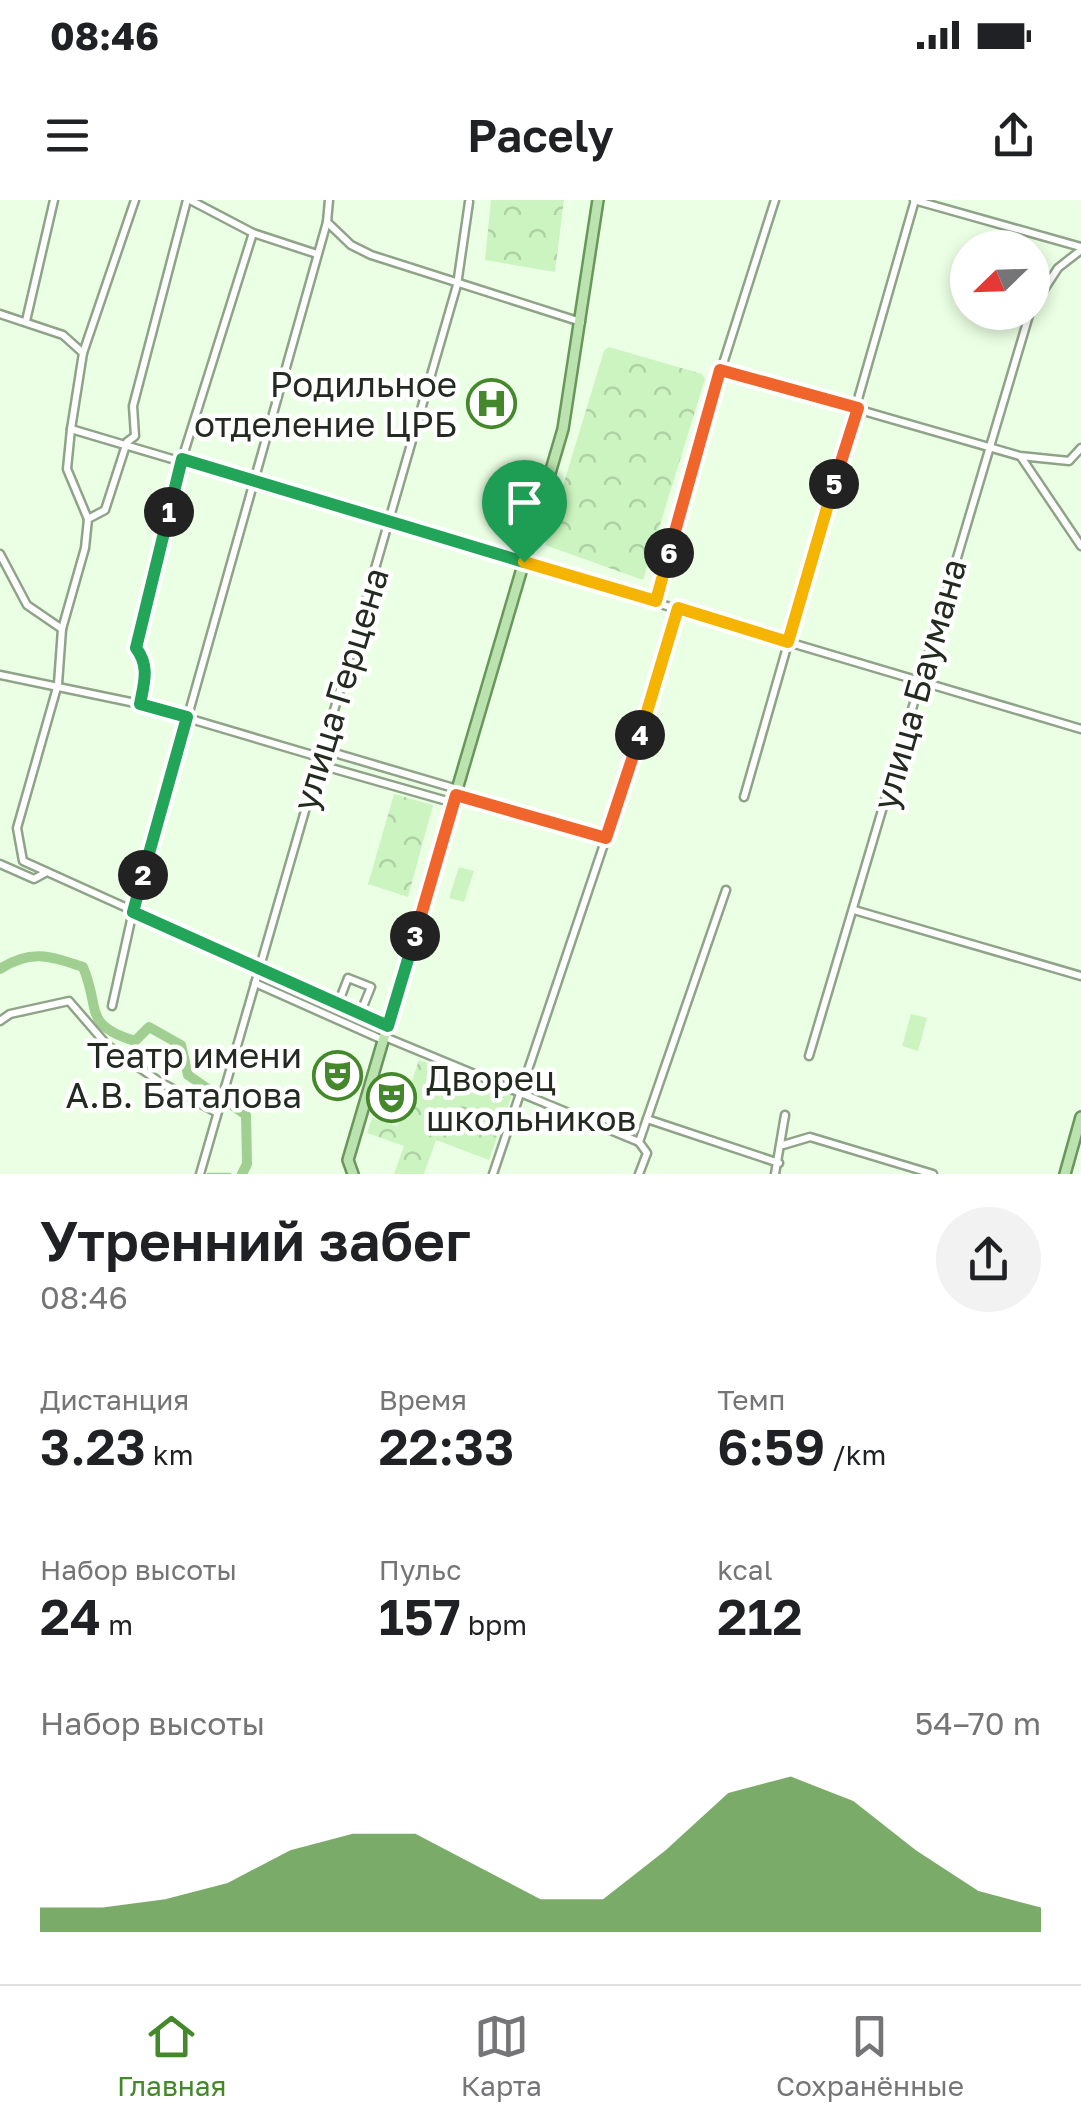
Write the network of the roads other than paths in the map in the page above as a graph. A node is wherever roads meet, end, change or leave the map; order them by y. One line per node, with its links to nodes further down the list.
1 (54, 200): 16 (street)
2 (136, 200): 19 (street)
3 (188, 200): 10 (street); 23 (street)
4 (329, 200): 9 (street)
5 (598, 200): 17 (main road)
6 (775, 200): 20 (street)
7 (914, 200): 11 (street); 21 (street)
8 (469, 202): 14 (street, улица Герцена)
9 (327, 222): 12 (street); 14 (street)
10 (253, 233): 12 (street); 27 (street)
11 (1081, 248): 13 (street, улица Баумана)
12 (317, 254): 28 (street)
13 (1050, 280)
14 (456, 285): 17 (street); 30 (street, улица Герцена)
15 (0, 314): 16 (street)
16 (26, 321): 19 (street)
17 (582, 323): 33 (main road)
18 (1025, 330): 24 (street, улица Баумана)
19 (83, 353): 22 (street)
20 (720, 370): 21 (street); 34 (street)
21 (858, 408): 24 (street); 37 (street)
22 (71, 429): 23 (street); 29 (street)
23 (127, 442): 27 (street); 29 (street)
24 (988, 446): 26 (street); 39 (street, улица Баумана)
25 (1081, 448): 26 (street)
26 (1020, 456): 31 (street)
27 (182, 459): 28 (street); 41 (street)
28 (250, 483): 30 (street); 42 (street)
29 (88, 518): 36 (street)
30 (390, 522): 33 (street); 44 (street, улица Герцена)
31 (1081, 546)
32 (0, 554): 36 (street)
33 (524, 562): 34 (street); 45 (main road)
34 (656, 601): 35 (street)
35 (678, 608): 37 (street); 47 (street)
36 (62, 629): 40 (street)
37 (788, 642): 39 (street); 46 (street)
38 (0, 676): 40 (street)
39 (918, 683): 43 (street); 51 (street, улица Баумана)
40 (58, 684): 41 (street); 49 (street)
41 (140, 704): 42 (street)
42 (187, 717): 44 (street); 52 (street)
43 (1081, 729)
44 (319, 756): 45 (street); 45 (street); 53 (street, улица Герцена)
45 (456, 796): 47 (street); 60 (main road)
46 (744, 797)
47 (606, 838): 63 (street)
48 (0, 864): 49 (street)
49 (46, 872): 52 (street)
50 (726, 890): 67 (street)
51 (854, 910): 54 (street); 62 (street, улица Баумана)
52 (133, 912): 53 (street); 57 (street)
53 (259, 970): 55 (street, улица Герцена); 56 (street)
54 (1081, 976)
55 (255, 983): 61 (street); 64 (street, улица Герцена)
56 (338, 1004): 58 (street); 58 (street)
57 (112, 1006)
58 (360, 1014): 60 (street)
59 (0, 1021): 64 (street)
60 (388, 1026): 61 (main road)
61 (384, 1039): 63 (street); 70 (main road)
62 (810, 1056)
63 (518, 1091): 68 (street); 75 (street)
64 (217, 1108): 72 (street, улица Герцена)
65 (784, 1116): 69 (street)
66 (1081, 1117): 79 (main road)
67 (647, 1119): 68 (street); 71 (street)
68 (639, 1142): 76 (street)
69 (784, 1145): 71 (street); 78 (street)
70 (348, 1160): 73 (street); 74 (main road)
71 (779, 1163): 77 (street)
72 (200, 1174)
73 (344, 1174)
74 (353, 1174)
75 (493, 1174)
76 (639, 1174)
77 (776, 1174)
78 (933, 1174)
79 (1065, 1174)

